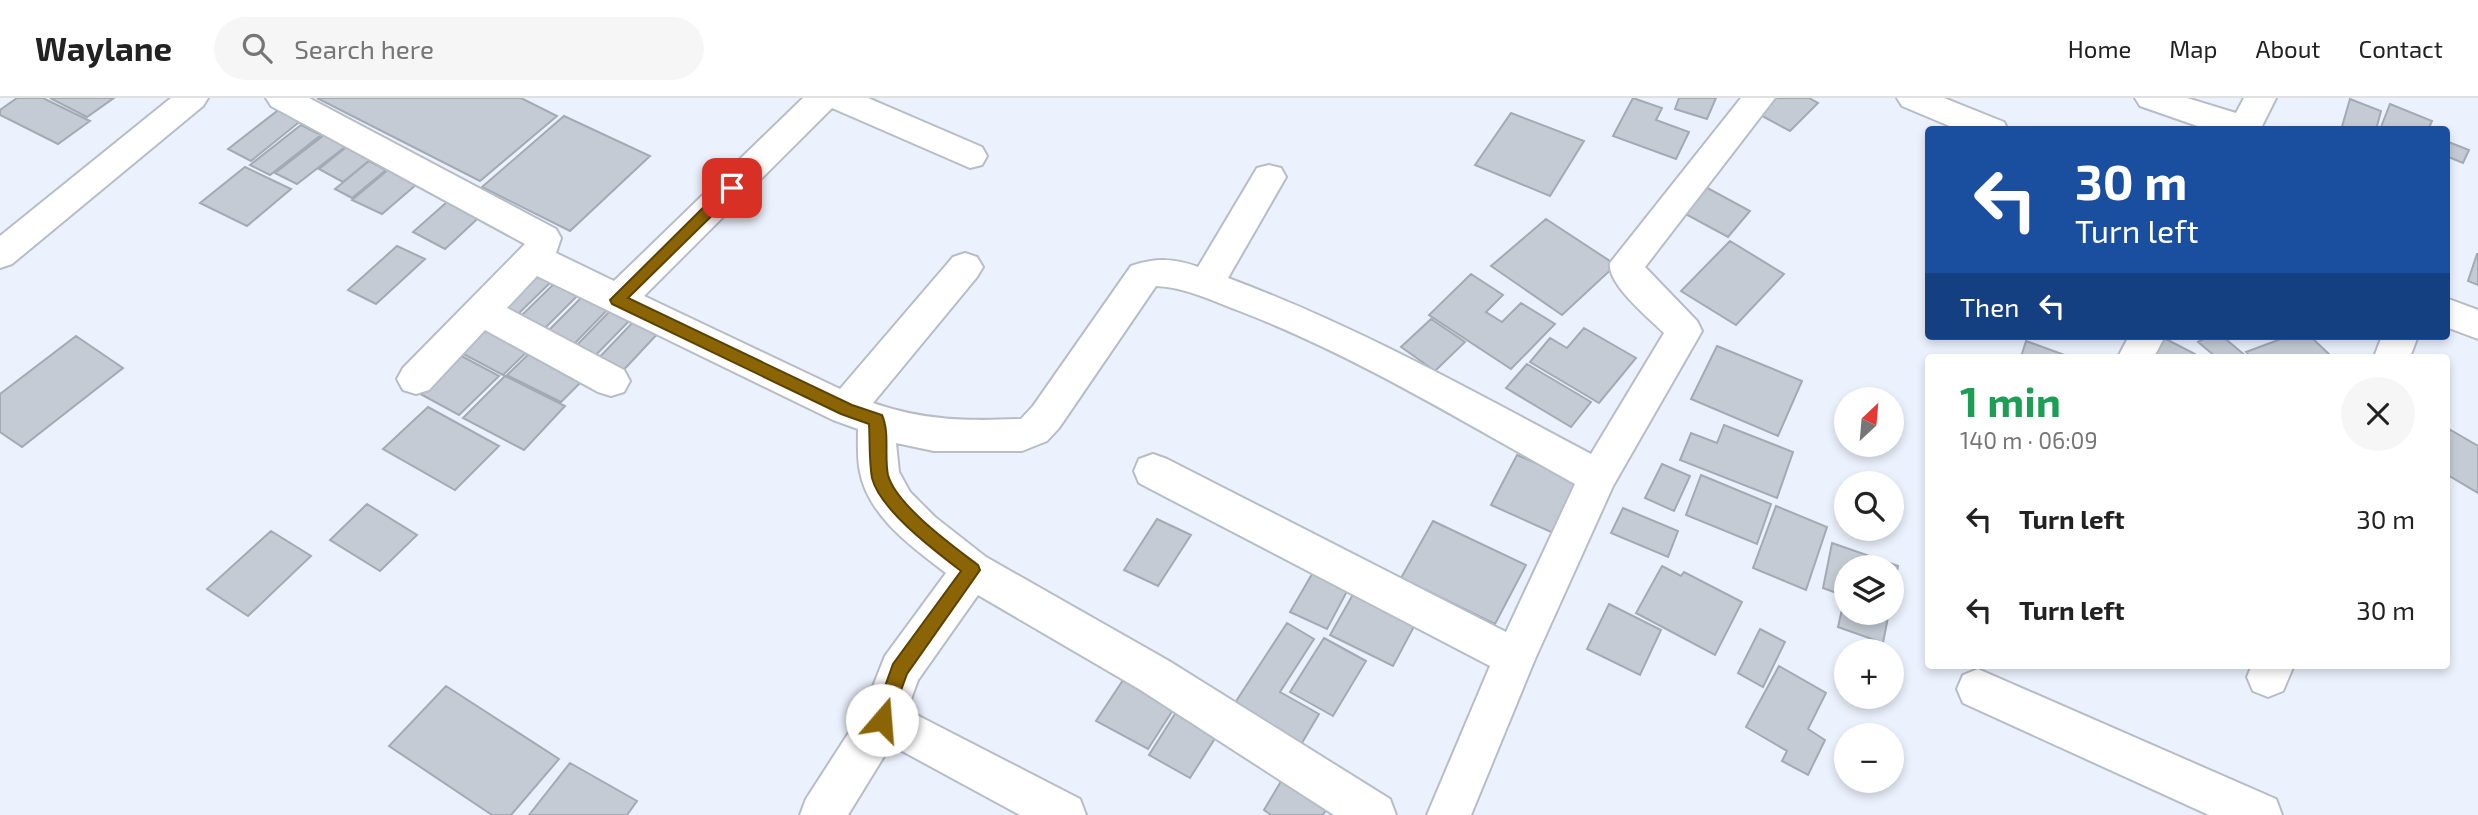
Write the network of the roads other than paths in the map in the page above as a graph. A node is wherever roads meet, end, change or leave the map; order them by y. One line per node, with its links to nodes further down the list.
1 (192, 98): 12 (street)
2 (282, 98): 13 (street)
3 (823, 98): 16 (street)
4 (838, 98): 10 (street)
5 (1759, 98): 24 (street)
6 (1913, 98): 9 (street)
7 (2260, 98): 8 (street)
8 (2149, 109)
9 (1982, 126)
10 (970, 156)
11 (1269, 177): 15 (street)
12 (0, 255)
13 (533, 258): 16 (street); 17 (street)
14 (965, 267): 22 (street)
15 (1207, 284): 22 (street); 24 (street)
16 (617, 300): 22 (street)
17 (481, 312): 20 (street); 21 (street)
18 (2450, 314): 19 (street)
19 (2478, 325)
20 (416, 379)
21 (611, 381)
22 (861, 415): 25 (street)
23 (1153, 471): 26 (street)
24 (1598, 477): 26 (street)
25 (972, 570): 28 (street); 31 (street)
26 (1515, 657): 32 (street)
27 (1978, 689): 33 (street)
28 (882, 720): 29 (street); 30 (street)
29 (822, 815)
30 (1064, 815)
31 (1374, 815)
32 (1449, 815)
33 (2260, 815)

